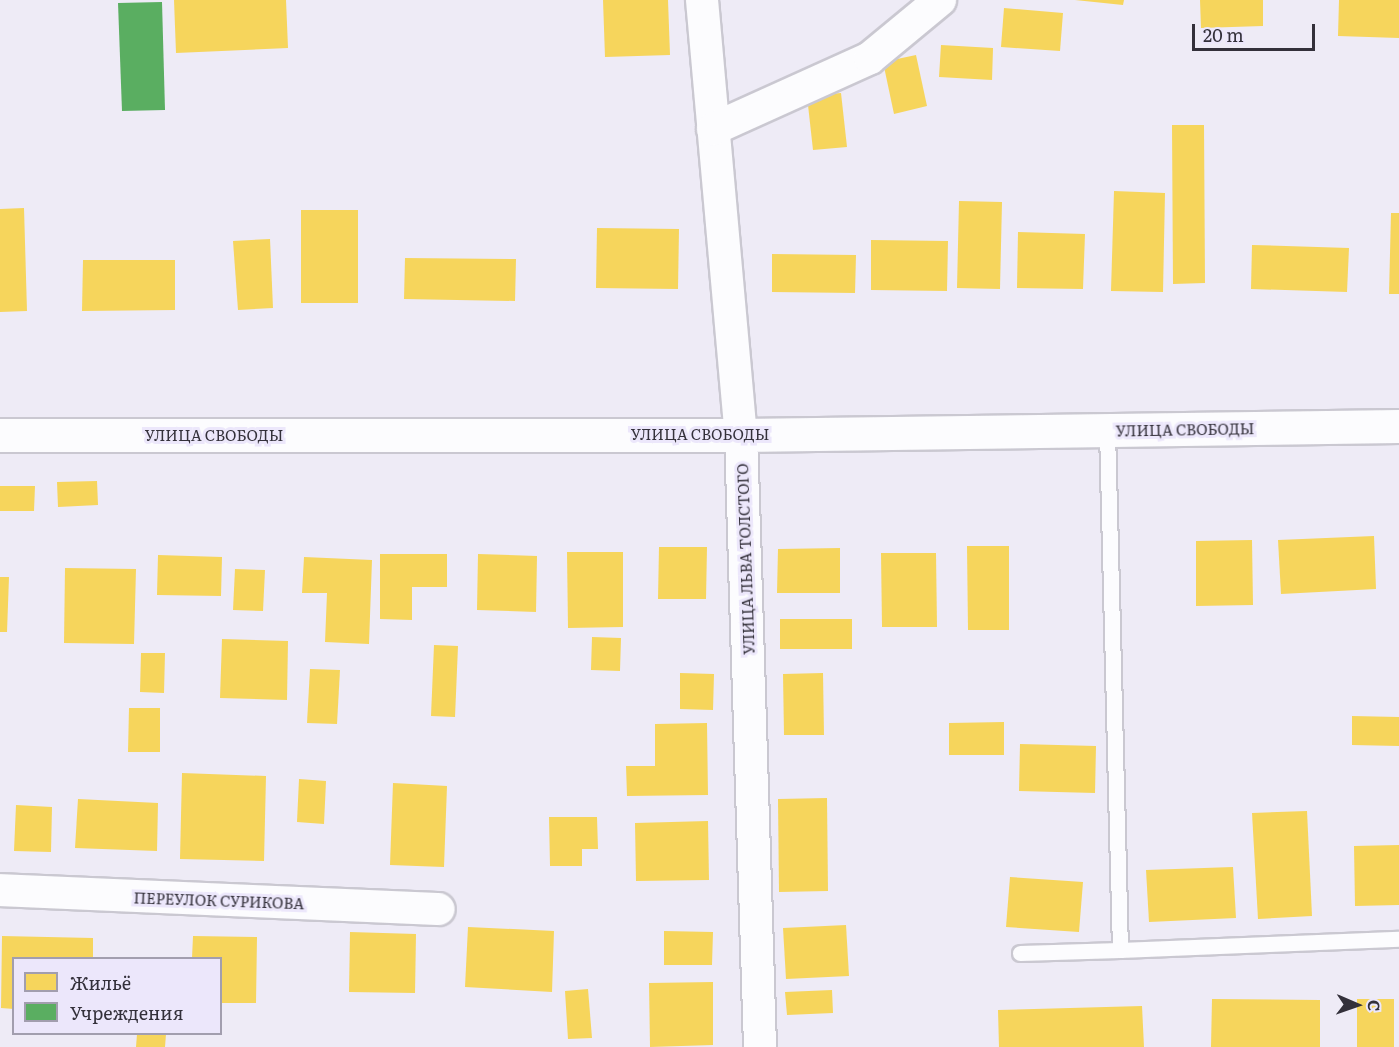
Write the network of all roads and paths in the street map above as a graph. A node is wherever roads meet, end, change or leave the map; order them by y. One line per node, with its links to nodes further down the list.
1 (702, 0): 3 (street, УЛИЦА ЛЬВА ТОЛСТОГО)
2 (940, 0): 3 (street)
3 (713, 129): 7 (street, УЛИЦА ЛЬВА ТОЛСТОГО)
4 (1399, 426): 5 (street, УЛИЦА СВОБОДЫ)
5 (1107, 430): 7 (street, УЛИЦА СВОБОДЫ); 11 (lane)
6 (0, 435): 7 (street, УЛИЦА СВОБОДЫ)
7 (741, 435): 13 (street, УЛИЦА ЛЬВА ТОЛСТОГО)
8 (0, 890): 9 (street, ПЕРЕУЛОК СУРИКОВА)
9 (439, 909)
10 (1399, 939): 11 (lane)
11 (1120, 950): 12 (lane)
12 (1020, 953)
13 (760, 1047)

